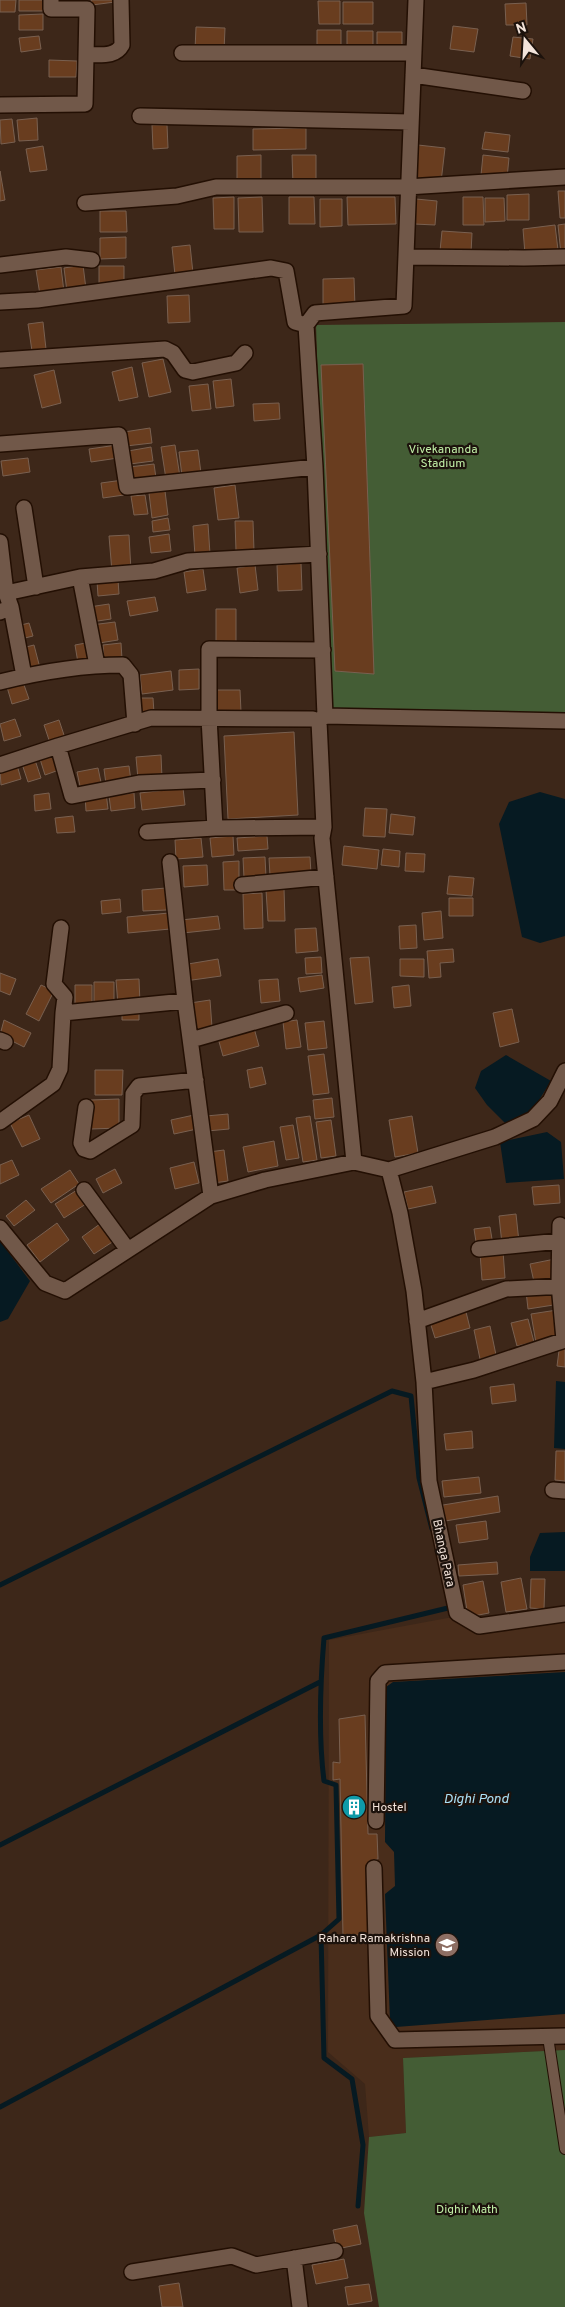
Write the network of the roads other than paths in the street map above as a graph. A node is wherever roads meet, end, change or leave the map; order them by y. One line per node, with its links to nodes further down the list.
1 (51, 0): 6 (street)
2 (121, 0): 6 (street)
3 (416, 0): 5 (street)
4 (182, 53): 5 (street)
5 (414, 53): 7 (street)
6 (86, 54): 9 (street)
7 (412, 75): 8 (street); 11 (street)
8 (524, 91)
9 (0, 104)
10 (140, 116): 11 (street)
11 (410, 122): 13 (street)
12 (565, 177): 13 (street)
13 (407, 187): 14 (street); 15 (street)
14 (86, 203)
15 (406, 257): 16 (street); 20 (street)
16 (565, 257)
17 (92, 260): 18 (street)
18 (0, 265)
19 (0, 302): 20 (street)
20 (306, 325): 24 (street)
21 (245, 354): 22 (street)
22 (0, 360)
23 (0, 444): 24 (street)
24 (315, 467): 27 (street)
25 (24, 508): 29 (street)
26 (0, 542): 30 (street)
27 (319, 554): 28 (street); 31 (street)
28 (80, 577): 29 (street); 32 (street)
29 (36, 587): 30 (street)
30 (6, 604): 33 (street)
31 (323, 650): 35 (street); 36 (street)
32 (97, 665): 33 (street); 38 (street)
33 (24, 676): 34 (street)
34 (0, 682)
35 (209, 718): 36 (street); 38 (street); 41 (street)
36 (322, 718): 37 (street); 42 (street)
37 (565, 721)
38 (135, 724): 39 (street)
39 (58, 746): 40 (street); 41 (street)
40 (0, 765)
41 (213, 780): 43 (street)
42 (324, 827): 43 (street); 46 (street)
43 (215, 828): 44 (street)
44 (147, 832)
45 (170, 862): 49 (street)
46 (326, 877): 47 (street); 57 (street)
47 (242, 885)
48 (61, 928): 50 (street)
49 (185, 1001): 50 (street); 52 (street)
50 (62, 1013): 56 (street)
51 (286, 1013): 52 (street)
52 (190, 1040): 54 (street)
53 (565, 1071): 58 (street)
54 (196, 1080): 55 (street); 60 (street)
55 (86, 1107)
56 (0, 1122)
57 (354, 1162): 58 (street); 60 (street)
58 (389, 1170): 67 (street, Bhanga Para)
59 (84, 1190): 65 (street)
60 (211, 1196): 65 (street)
61 (560, 1225): 63 (street)
62 (0, 1228): 65 (street)
63 (560, 1241): 64 (street); 66 (street)
64 (479, 1249)
65 (128, 1250)
66 (562, 1285): 67 (street); 68 (street)
67 (417, 1321): 69 (street, Bhanga Para)
68 (564, 1340): 69 (street)
69 (424, 1382): 70 (street, Bhanga Para)
70 (565, 1614)
71 (565, 1662): 72 (street)
72 (376, 1821)
73 (374, 1868): 75 (street)
74 (565, 2036): 75 (street)
75 (548, 2037): 76 (lane)
76 (565, 2149)
77 (335, 2251): 78 (street)
78 (294, 2258): 79 (street); 80 (street)
79 (132, 2272)
80 (300, 2307)

